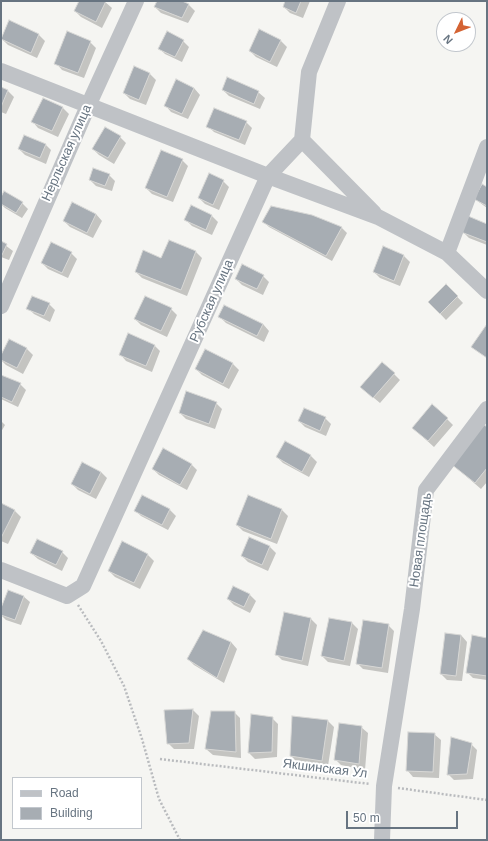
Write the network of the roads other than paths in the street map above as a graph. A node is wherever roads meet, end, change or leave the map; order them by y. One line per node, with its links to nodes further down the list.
1 (136, 1): 4 (street, Нерльская улица)
2 (338, 1): 5 (street)
3 (1, 71): 4 (street)
4 (88, 106): 7 (street); 11 (street, Нерльская улица)
5 (302, 140): 7 (street, Рубская улица); 8 (street)
6 (487, 147): 9 (street)
7 (268, 176): 8 (street); 13 (street, Рубская улица)
8 (378, 217): 9 (street)
9 (447, 253): 10 (street)
10 (487, 291)
11 (1, 306)
12 (487, 409): 14 (street, Новая площадь)
13 (1, 570)
14 (382, 840)

